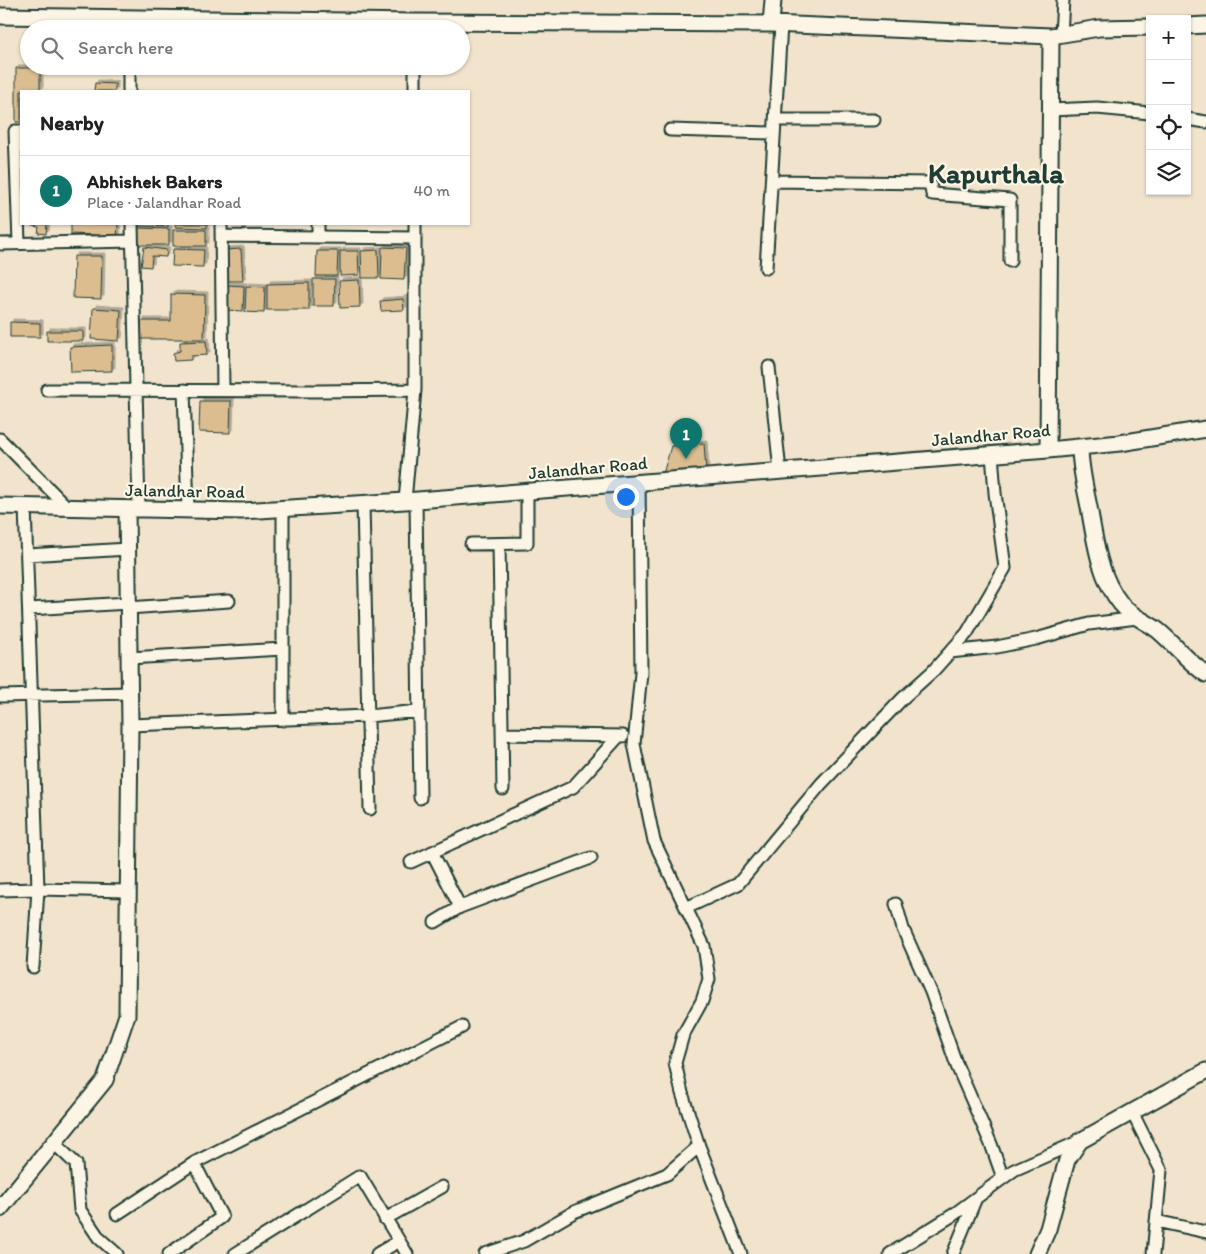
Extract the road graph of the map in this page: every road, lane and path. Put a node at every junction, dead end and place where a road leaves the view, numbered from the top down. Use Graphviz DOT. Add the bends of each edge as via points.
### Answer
graph roads {
  1 [pos="773,0"];
  2 [pos="1063,0"];
  3 [pos="0,16"];
  4 [pos="74,20"];
  5 [pos="776,24"];
  6 [pos="470,25"];
  7 [pos="1206,25"];
  8 [pos="1191,26"];
  9 [pos="1146,27"];
  10 [pos="1056,35"];
  11 [pos="129,75"];
  12 [pos="415,75"];
  13 [pos="129,90"];
  14 [pos="415,90"];
  15 [pos="1050,110"];
  16 [pos="1146,113"];
  17 [pos="775,120"];
  18 [pos="874,120"];
  19 [pos="1191,120"];
  20 [pos="1206,122"];
  21 [pos="670,130"];
  22 [pos="20,131"];
  23 [pos="774,134"];
  24 [pos="772,181"];
  25 [pos="132,225"];
  26 [pos="221,225"];
  27 [pos="318,225"];
  28 [pos="415,225"];
  29 [pos="221,236"];
  30 [pos="318,237"];
  31 [pos="415,238"];
  32 [pos="132,241"];
  33 [pos="19,243"];
  34 [pos="0,244"];
  35 [pos="1010,261"];
  36 [pos="766,268"];
  37 [pos="769,367"];
  38 [pos="47,390"];
  39 [pos="135,390"];
  40 [pos="184,390"];
  41 [pos="223,390"];
  42 [pos="415,390"];
  43 [pos="1206,429"];
  44 [pos="0,439"];
  45 [pos="1080,447"];
  46 [pos="1048,450"];
  47 [pos="992,454"];
  48 [pos="780,471"];
  49 [pos="639,482"];
  50 [pos="527,491"];
  51 [pos="410,501"];
  52 [pos="363,504"];
  53 [pos="0,506"];
  54 [pos="25,506"];
  55 [pos="67,507"];
  56 [pos="133,509"];
  57 [pos="283,509"];
  58 [pos="188,510"];
  59 [pos="471,544"];
  60 [pos="499,544"];
  61 [pos="128,548"];
  62 [pos="27,555"];
  63 [pos="229,601"];
  64 [pos="128,606"];
  65 [pos="29,609"];
  66 [pos="1137,618"];
  67 [pos="283,650"];
  68 [pos="950,652"];
  69 [pos="129,658"];
  70 [pos="1206,674"];
  71 [pos="130,693"];
  72 [pos="32,694"];
  73 [pos="0,696"];
  74 [pos="419,711"];
  75 [pos="368,716"];
  76 [pos="283,720"];
  77 [pos="130,725"];
  78 [pos="502,734"];
  79 [pos="619,736"];
  80 [pos="635,737"];
  81 [pos="502,789"];
  82 [pos="420,798"];
  83 [pos="370,809"];
  84 [pos="432,852"];
  85 [pos="591,858"];
  86 [pos="412,862"];
  87 [pos="38,889"];
  88 [pos="0,890"];
  89 [pos="128,891"];
  90 [pos="896,904"];
  91 [pos="460,907"];
  92 [pos="686,908"];
  93 [pos="435,922"];
  94 [pos="33,967"];
  95 [pos="462,1027"];
  96 [pos="1206,1071"];
  97 [pos="1132,1112"];
  98 [pos="1080,1141"];
  99 [pos="54,1143"];
  100 [pos="699,1146"];
  101 [pos="194,1163"];
  102 [pos="1003,1178"];
  103 [pos="442,1187"];
  104 [pos="976,1198"];
  105 [pos="0,1209"];
  106 [pos="117,1214"];
  107 [pos="385,1219"];
  108 [pos="1156,1221"];
  109 [pos="1206,1232"];
  110 [pos="399,1241"];
  111 [pos="117,1254"];
  112 [pos="169,1254"];
  113 [pos="235,1254"];
  114 [pos="378,1254"];
  115 [pos="406,1254"];
  116 [pos="485,1254"];
  117 [pos="741,1254"];
  118 [pos="890,1254"];
  119 [pos="953,1254"];
  120 [pos="1037,1254"];
  121 [pos="1153,1254"];
  1 -- 5 [label="street"];
  2 -- 10 [label="street"];
  3 -- 4 [label="street"];
  5 -- 6 [label="street"];
  5 -- 10 [label="street"];
  5 -- 17 [label="street"];
  7 -- 8 [label="street"];
  9 -- 10 [label="street" via="1099,28"];
  10 -- 15 [label="street"];
  11 -- 13 [label="street"];
  12 -- 14 [label="street"];
  15 -- 16 [label="street" via="1097,108"];
  15 -- 46 [label="street"];
  17 -- 18 [label="street"];
  17 -- 23 [label="street"];
  19 -- 20 [label="street"];
  21 -- 23 [label="street"];
  22 -- 33 [label="street" via="15,131"];
  23 -- 24 [label="street"];
  24 -- 35 [label="street" via="930,183 932,194 1010,200"];
  24 -- 36 [label="street"];
  25 -- 32 [label="street"];
  26 -- 29 [label="street"];
  27 -- 30 [label="street"];
  28 -- 31 [label="street"];
  29 -- 30 [label="street"];
  29 -- 41 [label="street"];
  30 -- 31 [label="street"];
  31 -- 42 [label="street"];
  32 -- 33 [label="street"];
  32 -- 39 [label="street"];
  33 -- 34 [label="street"];
  37 -- 48 [label="street"];
  38 -- 39 [label="street"];
  39 -- 40 [label="street"];
  39 -- 56 [label="street"];
  40 -- 41 [label="street"];
  40 -- 58 [label="street"];
  41 -- 42 [label="street"];
  42 -- 51 [label="street"];
  43 -- 45 [label="street, Jalandhar Road"];
  44 -- 55 [label="street"];
  45 -- 46 [label="street, Jalandhar Road"];
  45 -- 66 [label="street" via="1080,462 1102,566 1110,588"];
  46 -- 47 [label="street, Jalandhar Road"];
  47 -- 48 [label="street, Jalandhar Road"];
  47 -- 68 [label="street" via="1005,568 966,633"];
  48 -- 49 [label="street, Jalandhar Road"];
  49 -- 50 [label="street, Jalandhar Road"];
  49 -- 80 [label="street" via="641,673"];
  50 -- 51 [label="street, Jalandhar Road"];
  50 -- 60 [label="street" via="527,543"];
  51 -- 52 [label="street, Jalandhar Road"];
  51 -- 74 [label="street"];
  52 -- 57 [label="street, Jalandhar Road"];
  52 -- 75 [label="street"];
  53 -- 54 [label="street, Jalandhar Road"];
  54 -- 55 [label="street, Jalandhar Road"];
  54 -- 62 [label="street"];
  55 -- 56 [label="street, Jalandhar Road"];
  56 -- 58 [label="street, Jalandhar Road"];
  56 -- 61 [label="street"];
  57 -- 58 [label="street, Jalandhar Road"];
  57 -- 67 [label="street"];
  59 -- 60 [label="street"];
  60 -- 78 [label="street"];
  61 -- 62 [label="street"];
  61 -- 64 [label="street"];
  62 -- 65 [label="street"];
  63 -- 64 [label="street"];
  64 -- 65 [label="street"];
  64 -- 69 [label="street"];
  65 -- 72 [label="street"];
  66 -- 68 [label="street" via="1089,624 1036,639"];
  66 -- 70 [label="street" via="1159,631"];
  67 -- 69 [label="street"];
  67 -- 76 [label="street"];
  68 -- 92 [label="street" via="821,784 738,884"];
  69 -- 71 [label="street"];
  71 -- 72 [label="street"];
  71 -- 77 [label="street"];
  72 -- 73 [label="street"];
  72 -- 87 [label="street"];
  74 -- 75 [label="street"];
  74 -- 82 [label="street"];
  75 -- 76 [label="street"];
  75 -- 83 [label="street"];
  76 -- 77 [label="street"];
  77 -- 89 [label="street"];
  78 -- 79 [label="street"];
  78 -- 81 [label="street"];
  79 -- 80 [label="street"];
  79 -- 84 [label="street" via="573,787"];
  80 -- 92 [label="street" via="654,840"];
  84 -- 86 [label="street"];
  84 -- 91 [label="street"];
  85 -- 91 [label="street"];
  87 -- 88 [label="street"];
  87 -- 89 [label="street"];
  87 -- 94 [label="street"];
  89 -- 99 [label="street" via="127,1015 105,1080"];
  90 -- 102 [label="street" via="956,1066 992,1144"];
  91 -- 93 [label="street"];
  92 -- 100 [label="street" via="704,946 709,979 702,1001 683,1036 675,1063"];
  95 -- 101 [label="street"];
  96 -- 97 [label="street"];
  97 -- 98 [label="street"];
  97 -- 108 [label="street" via="1161,1170"];
  98 -- 102 [label="street"];
  98 -- 120 [label="street" via="1068,1160 1048,1229"];
  99 -- 105 [label="street"];
  99 -- 111 [label="street" via="76,1164 80,1210 99,1238"];
  100 -- 116 [label="street" via="668,1174 574,1212 524,1241"];
  100 -- 117 [label="street"];
  101 -- 106 [label="street"];
  101 -- 112 [label="street" via="222,1217"];
  102 -- 104 [label="street"];
  103 -- 107 [label="street"];
  104 -- 118 [label="street"];
  104 -- 119 [label="street"];
  107 -- 110 [label="street"];
  107 -- 113 [label="street" via="360,1176"];
  108 -- 109 [label="street"];
  108 -- 121 [label="street"];
  110 -- 114 [label="street"];
  110 -- 115 [label="street"];
}
